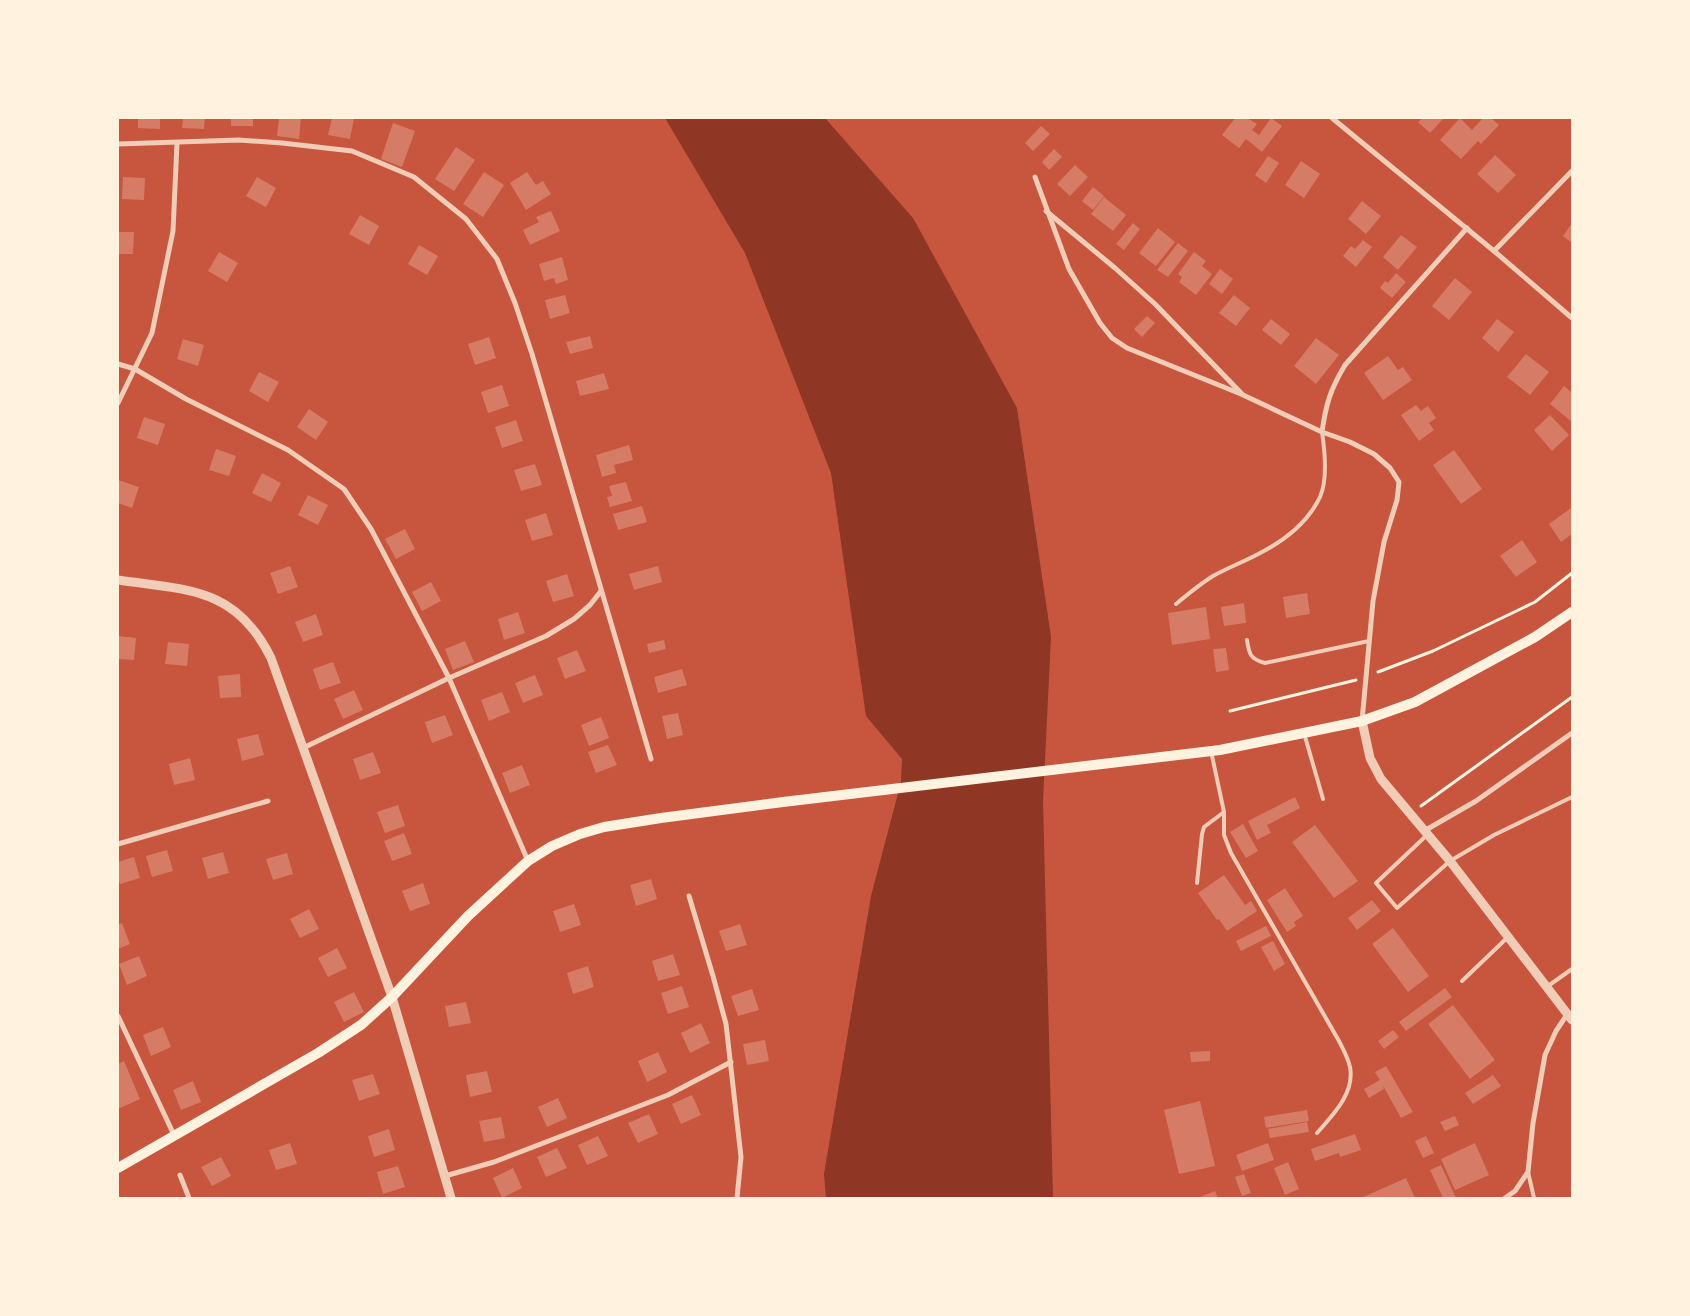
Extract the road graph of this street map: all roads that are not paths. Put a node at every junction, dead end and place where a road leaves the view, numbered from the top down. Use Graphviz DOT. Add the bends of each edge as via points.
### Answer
graph roads {
  1 [pos="1332,118"];
  2 [pos="177,143"];
  3 [pos="118,144"];
  4 [pos="1572,171"];
  5 [pos="1035,177"];
  6 [pos="1046,210"];
  7 [pos="1467,228"];
  8 [pos="1494,251"];
  9 [pos="1572,315"];
  10 [pos="118,364"];
  11 [pos="135,369"];
  12 [pos="1243,395"];
  13 [pos="118,403"];
  14 [pos="1322,432"];
  15 [pos="118,580"];
  16 [pos="601,591"];
  17 [pos="1176,604"];
  18 [pos="1572,612"];
  19 [pos="1247,640"];
  20 [pos="1369,640"];
  21 [pos="449,678"];
  22 [pos="1362,721"];
  23 [pos="1304,733"];
  24 [pos="1572,734"];
  25 [pos="302,748"];
  26 [pos="1211,751"];
  27 [pos="651,759"];
  28 [pos="1572,797"];
  29 [pos="1323,799"];
  30 [pos="268,801"];
  31 [pos="1224,812"];
  32 [pos="1426,833"];
  33 [pos="118,844"];
  34 [pos="528,861"];
  35 [pos="1450,861"];
  36 [pos="1197,882"];
  37 [pos="689,896"];
  38 [pos="1508,937"];
  39 [pos="1572,968"];
  40 [pos="1462,981"];
  41 [pos="1547,987"];
  42 [pos="392,997"];
  43 [pos="118,1016"];
  44 [pos="1570,1017"];
  45 [pos="731,1062"];
  46 [pos="1317,1133"];
  47 [pos="174,1135"];
  48 [pos="118,1168"];
  49 [pos="1528,1172"];
  50 [pos="180,1175"];
  51 [pos="444,1176"];
  52 [pos="188,1198"];
  53 [pos="451,1198"];
  54 [pos="737,1198"];
  55 [pos="1506,1198"];
  56 [pos="1534,1198"];
  1 -- 7 [label="street"];
  2 -- 3 [label="street"];
  2 -- 11 [label="street" via="173,231 152,333"];
  2 -- 16 [label="street" via="239,140 352,152 414,178 466,219 497,259 515,302"];
  4 -- 8 [label="street"];
  5 -- 6 [label="street"];
  6 -- 12 [label="street" via="1155,304"];
  6 -- 12 [label="street" via="1069,269 1112,338 1127,348"];
  7 -- 8 [label="street"];
  7 -- 14 [label="street" via="1345,365 1332,387"];
  8 -- 9 [label="street"];
  10 -- 11 [label="street"];
  11 -- 13 [label="street"];
  11 -- 21 [label="street" via="186,399 288,450 344,489 370,529"];
  12 -- 14 [label="street"];
  14 -- 17 [label="lane" via="1324,479 1320,497 1302,523 1284,539 1213,576"];
  14 -- 20 [label="street" via="1374,454 1400,482 1382,550"];
  15 -- 25 [label="street" via="197,591 232,609 249,623 271,658"];
  16 -- 21 [label="street" via="574,619 546,636"];
  16 -- 27 [label="street"];
  18 -- 22 [label="main road" via="1535,637 1415,702"];
  19 -- 20 [label="lane" via="1254,660 1265,663"];
  20 -- 22 [label="street"];
  21 -- 25 [label="street"];
  21 -- 34 [label="street"];
  22 -- 23 [label="main road"];
  22 -- 32 [label="street" via="1370,758 1382,779"];
  23 -- 26 [label="main road"];
  23 -- 29 [label="lane"];
  24 -- 32 [label="street"];
  25 -- 42 [label="street"];
  26 -- 31 [label="lane"];
  26 -- 34 [label="main road" via="783,802 604,827 559,843"];
  28 -- 35 [label="lane" via="1494,835"];
  30 -- 33 [label="street"];
  31 -- 36 [label="lane" via="1204,827"];
  31 -- 46 [label="lane" via="1224,835 1231,853 1339,1041 1350,1067 1349,1087 1337,1110"];
  32 -- 35 [label="street"];
  32 -- 35 [label="lane" via="1376,883 1397,908"];
  34 -- 42 [label="main road" via="468,916"];
  35 -- 38 [label="street"];
  37 -- 45 [label="street" via="714,976"];
  38 -- 40 [label="lane"];
  38 -- 41 [label="street"];
  39 -- 41 [label="lane"];
  41 -- 44 [label="street"];
  42 -- 47 [label="main road" via="361,1024 318,1053"];
  42 -- 51 [label="street"];
  43 -- 47 [label="street"];
  44 -- 49 [label="street" via="1556,1031 1545,1055"];
  45 -- 51 [label="street" via="668,1095 494,1162"];
  45 -- 54 [label="street" via="741,1157"];
  47 -- 48 [label="main road"];
  49 -- 55 [label="street"];
  49 -- 56 [label="lane"];
  50 -- 52 [label="street"];
  51 -- 53 [label="street"];
}
